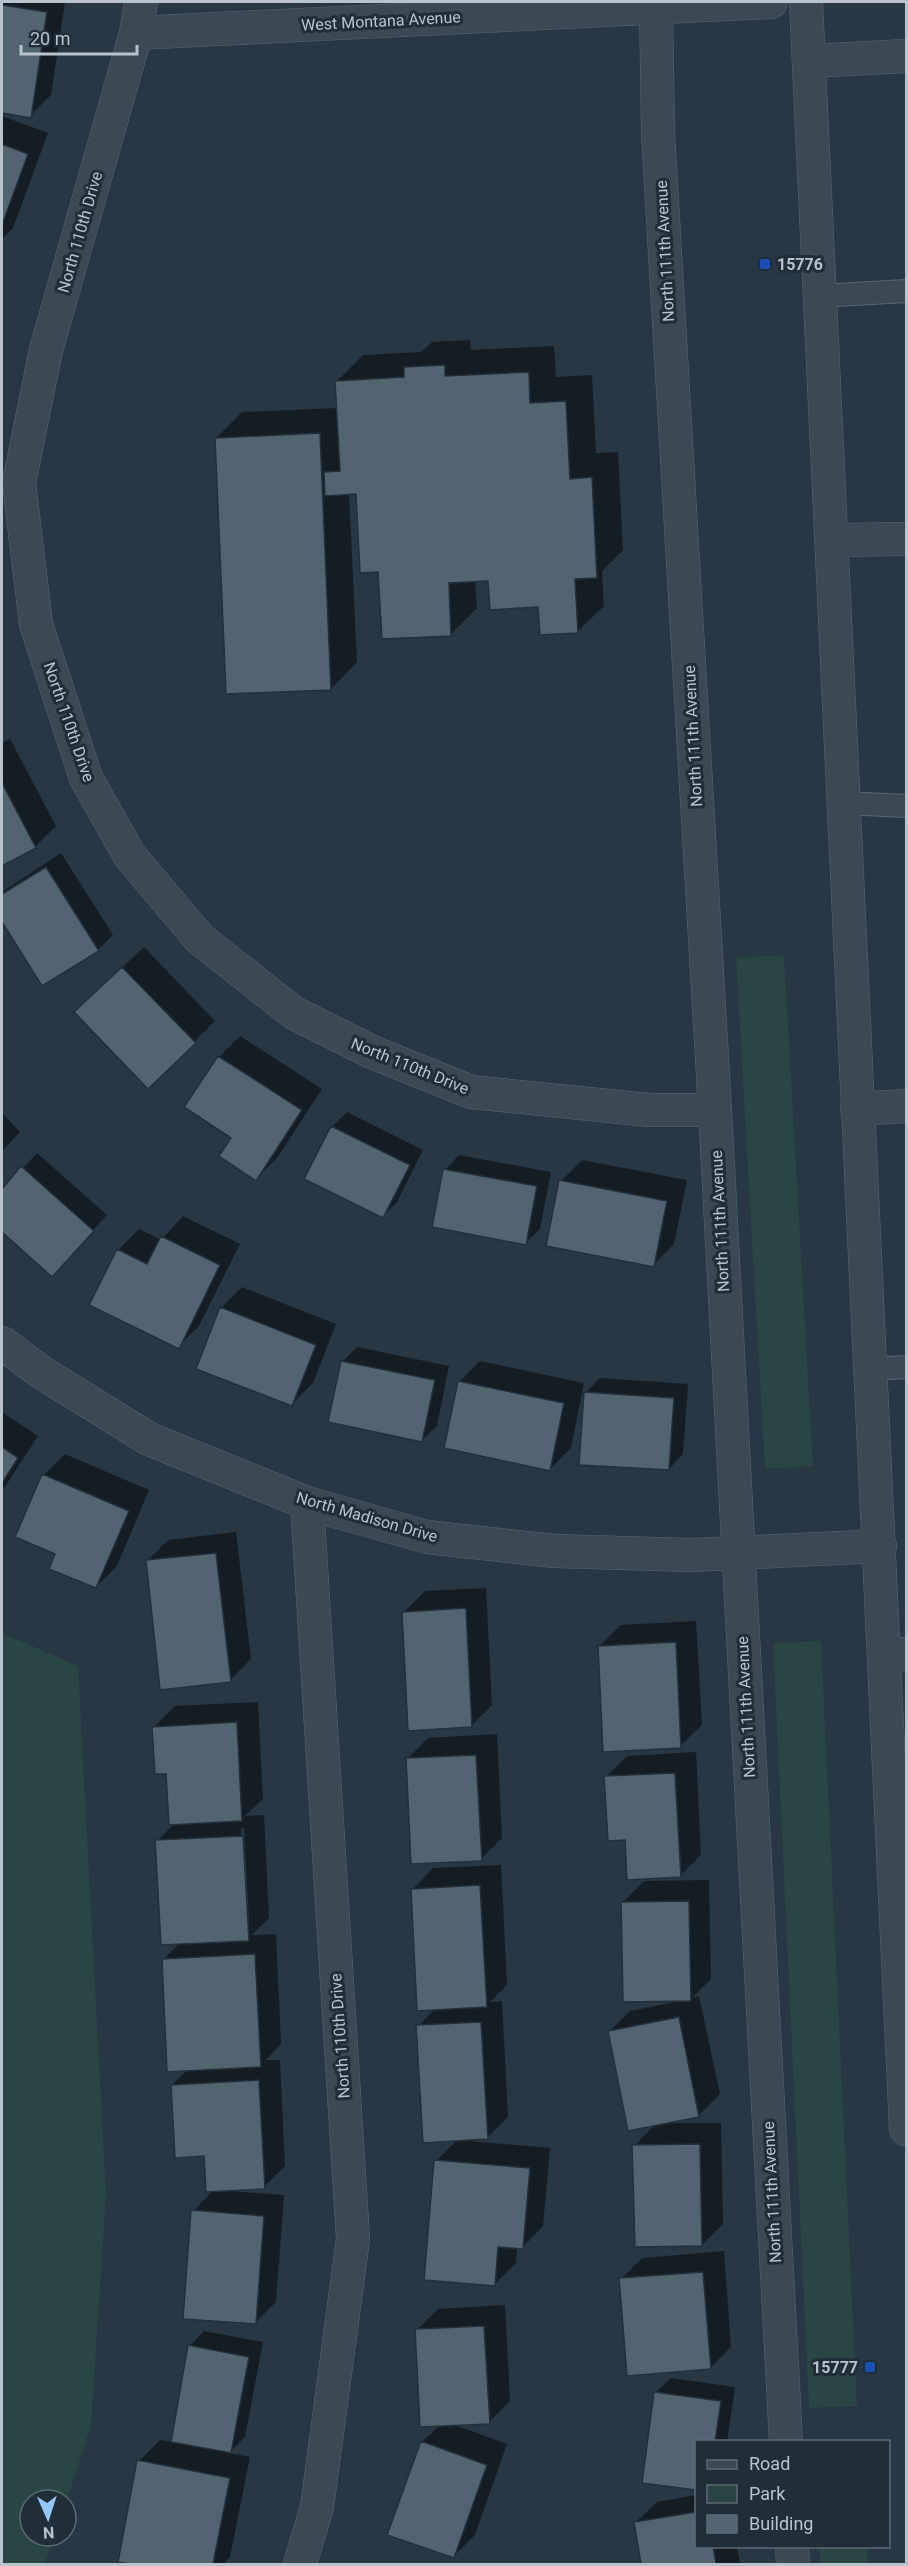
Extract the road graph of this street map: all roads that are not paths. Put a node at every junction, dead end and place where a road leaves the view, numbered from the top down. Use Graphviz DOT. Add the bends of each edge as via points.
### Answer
graph roads {
  1 [pos="141,2"];
  2 [pos="771,2"];
  3 [pos="806,2"];
  4 [pos="656,4"];
  5 [pos="136,33"];
  6 [pos="906,56"];
  7 [pos="809,61"];
  8 [pos="906,291"];
  9 [pos="820,296"];
  10 [pos="906,539"];
  11 [pos="833,540"];
  12 [pos="844,803"];
  13 [pos="906,806"];
  14 [pos="906,1106"];
  15 [pos="857,1109"];
  16 [pos="715,1110"];
  17 [pos="2,1343"];
  18 [pos="906,1367"];
  19 [pos="871,1369"];
  20 [pos="307,1503"];
  21 [pos="880,1546"];
  22 [pos="737,1553"];
  23 [pos="895,1655"];
  24 [pos="902,1925"];
  25 [pos="906,2129"];
  26 [pos="786,2440"];
  27 [pos="792,2548"];
  28 [pos="300,2565"];
  29 [pos="793,2565"];
  1 -- 5 [label="street, North 110th Drive"];
  2 -- 4 [label="street, West Montana Avenue"];
  3 -- 7 [label="street"];
  4 -- 5 [label="street, West Montana Avenue"];
  4 -- 16 [label="street, North 111th Avenue" via="659,156"];
  5 -- 16 [label="street, North 110th Drive" via="46,350 20,483 36,624 86,778 130,856 200,939 294,1013 372,1052 471,1092 649,1110"];
  6 -- 7 [label="street"];
  7 -- 9 [label="street"];
  8 -- 9 [label="lane"];
  9 -- 11 [label="street"];
  10 -- 11 [label="street"];
  11 -- 12 [label="street"];
  12 -- 13 [label="lane"];
  12 -- 15 [label="street"];
  14 -- 15 [label="street"];
  15 -- 19 [label="street"];
  16 -- 22 [label="street, North 111th Avenue"];
  17 -- 20 [label="street, North Madison Drive" via="149,1439"];
  18 -- 19 [label="lane"];
  19 -- 21 [label="street"];
  20 -- 22 [label="street, North Madison Drive" via="438,1538 554,1551"];
  20 -- 28 [label="street, North 110th Drive" via="353,2239 317,2507"];
  21 -- 22 [label="street, North Madison Drive"];
  21 -- 23 [label="street"];
  22 -- 26 [label="street, North 111th Avenue"];
  23 -- 24 [label="street"];
  24 -- 25 [label="street"];
  27 -- 29 [label="street"];
}
